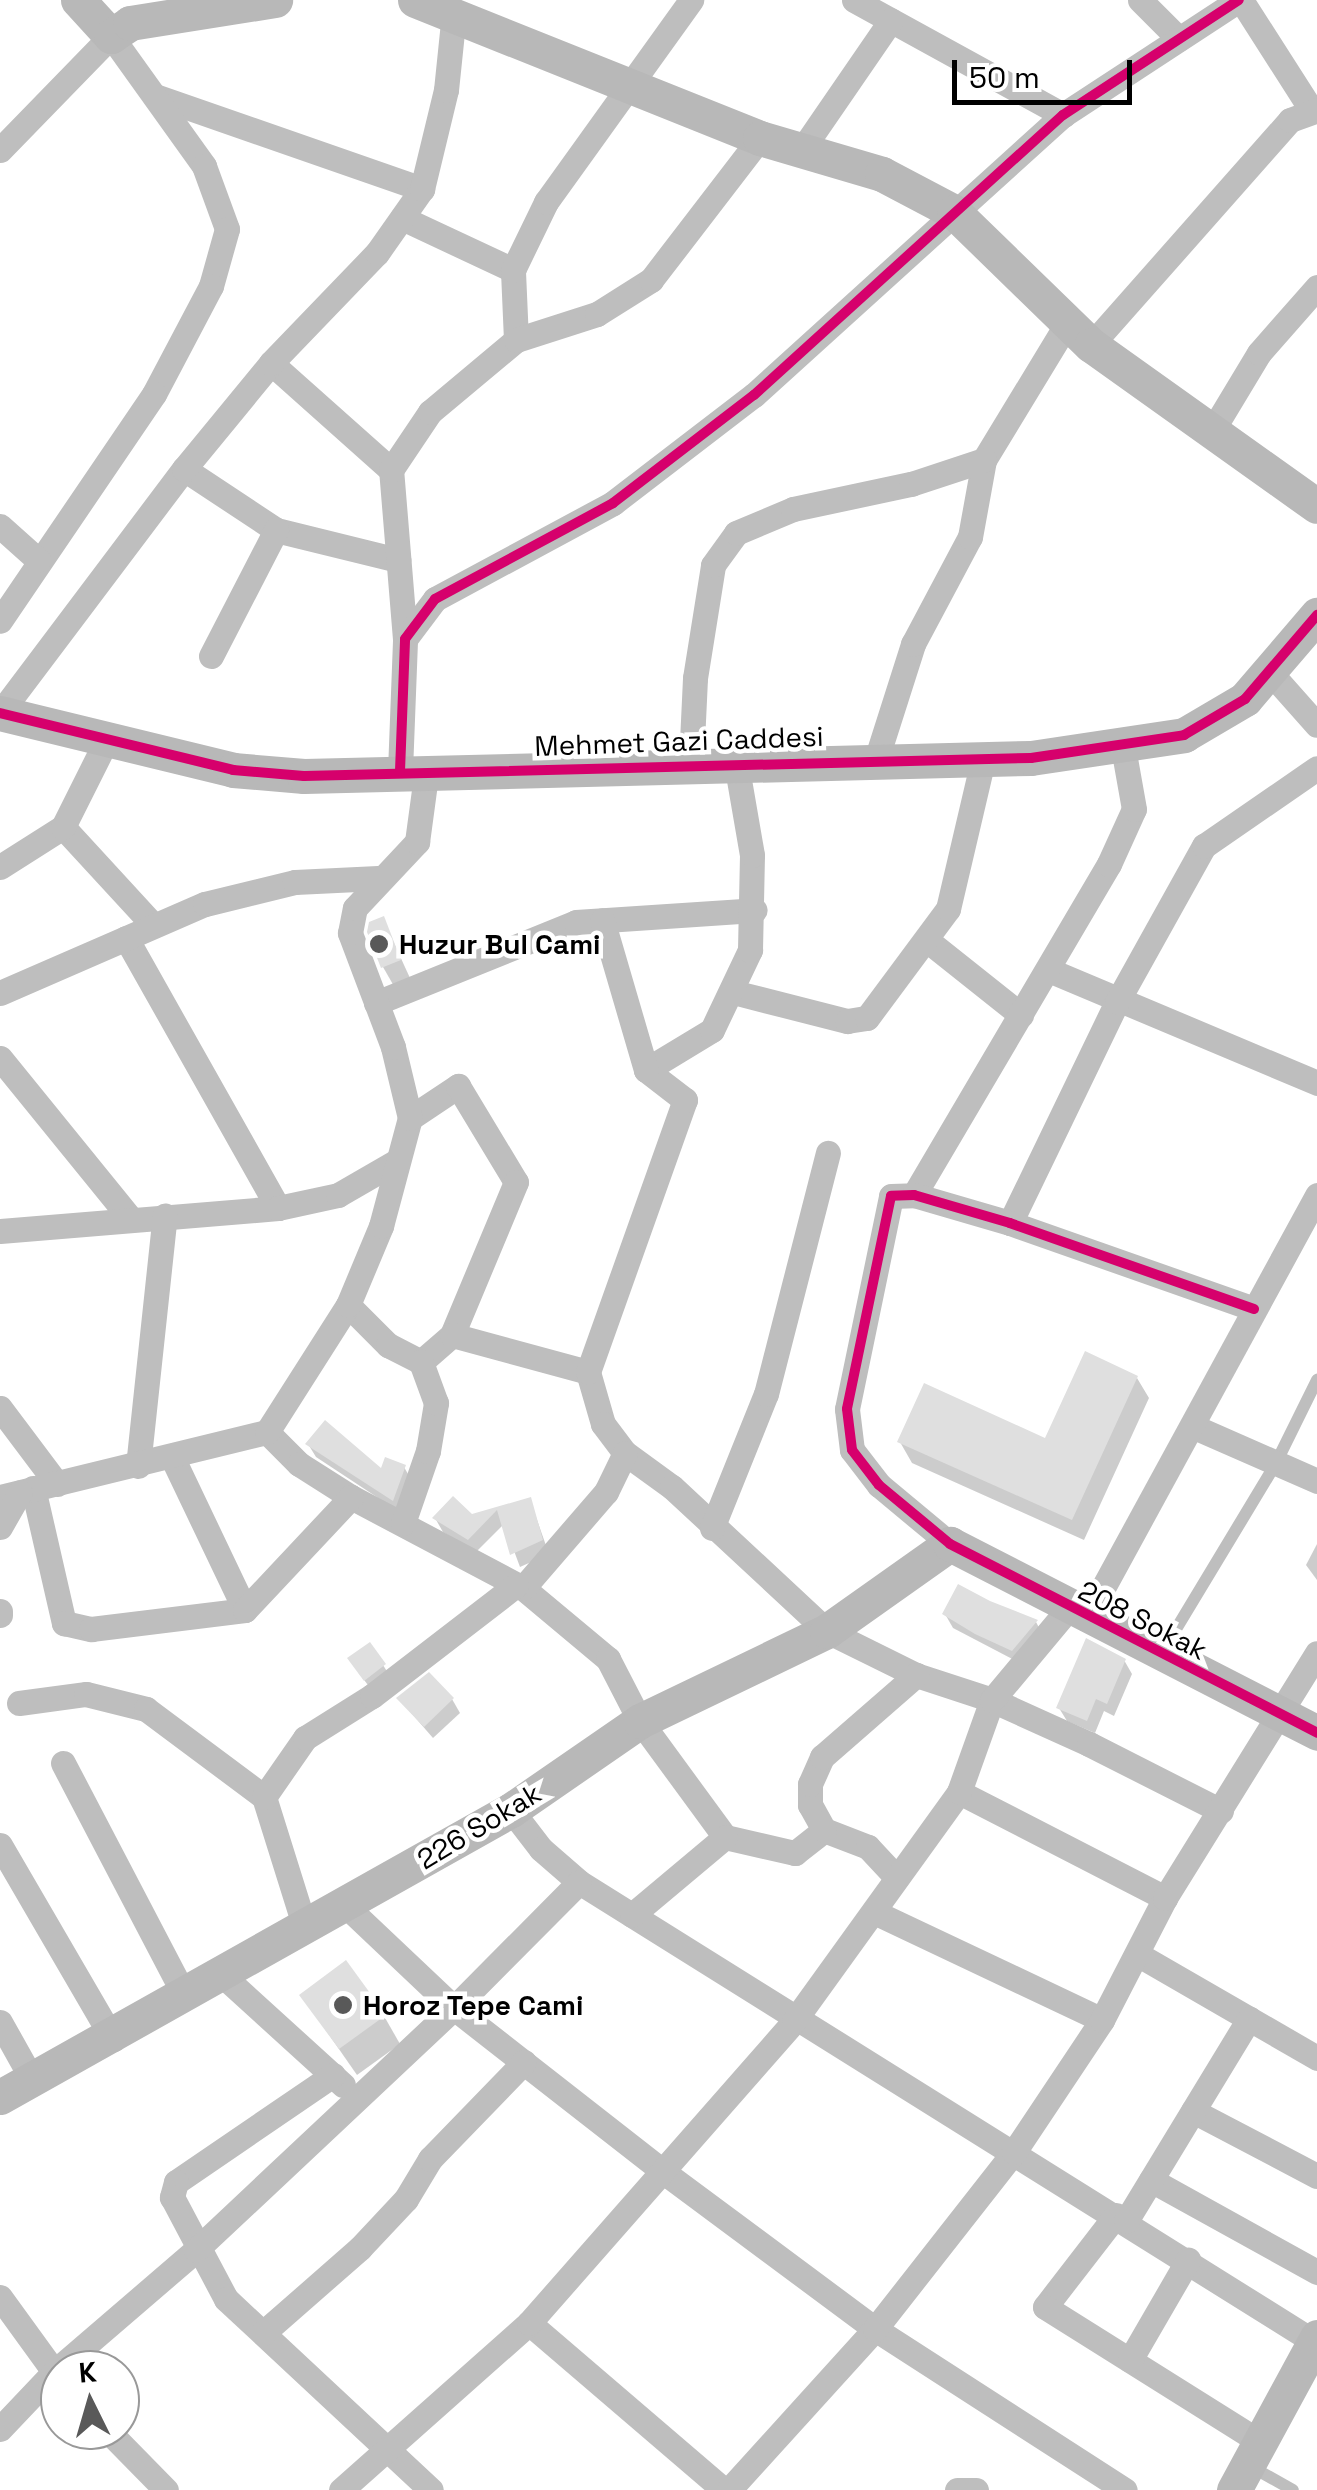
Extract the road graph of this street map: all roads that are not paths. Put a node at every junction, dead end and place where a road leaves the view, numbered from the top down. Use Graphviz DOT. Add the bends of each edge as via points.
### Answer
graph roads {
  1 [pos="78,0"];
  2 [pos="276,0"];
  3 [pos="691,0"];
  4 [pos="854,0"];
  5 [pos="1140,0"];
  6 [pos="1240,0"];
  7 [pos="433,4"];
  8 [pos="891,20"];
  9 [pos="111,36"];
  10 [pos="1179,39"];
  11 [pos="626,85"];
  12 [pos="155,96"];
  13 [pos="1315,110"];
  14 [pos="1063,116"];
  15 [pos="760,138"];
  16 [pos="803,148"];
  17 [pos="0,150"];
  18 [pos="422,189"];
  19 [pos="954,212"];
  20 [pos="402,218"];
  21 [pos="514,270"];
  22 [pos="1317,287"];
  23 [pos="1079,333"];
  24 [pos="516,340"];
  25 [pos="272,362"];
  26 [pos="1212,431"];
  27 [pos="984,460"];
  28 [pos="184,469"];
  29 [pos="391,470"];
  30 [pos="1317,506"];
  31 [pos="0,526"];
  32 [pos="276,530"];
  33 [pos="38,560"];
  34 [pos="398,560"];
  35 [pos="1317,616"];
  36 [pos="0,620"];
  37 [pos="405,639"];
  38 [pos="212,656"];
  39 [pos="1270,670"];
  40 [pos="0,713"];
  41 [pos="1317,725"];
  42 [pos="108,737"];
  43 [pos="1123,747"];
  44 [pos="984,756"];
  45 [pos="877,758"];
  46 [pos="736,762"];
  47 [pos="691,763"];
  48 [pos="1317,768"];
  49 [pos="413,773"];
  50 [pos="63,827"];
  51 [pos="0,866"];
  52 [pos="378,878"];
  53 [pos="755,910"];
  54 [pos="602,920"];
  55 [pos="154,926"];
  56 [pos="126,938"];
  57 [pos="928,941"];
  58 [pos="1052,971"];
  59 [pos="733,992"];
  60 [pos="0,993"];
  61 [pos="376,1002"];
  62 [pos="1117,1002"];
  63 [pos="1022,1016"];
  64 [pos="0,1058"];
  65 [pos="646,1070"];
  66 [pos="1317,1083"];
  67 [pos="410,1118"];
  68 [pos="828,1153"];
  69 [pos="397,1161"];
  70 [pos="914,1195"];
  71 [pos="1317,1195"];
  72 [pos="278,1208"];
  73 [pos="165,1214"];
  74 [pos="130,1217"];
  75 [pos="1010,1223"];
  76 [pos="0,1231"];
  77 [pos="1309,1235"];
  78 [pos="348,1305"];
  79 [pos="1254,1309"];
  80 [pos="452,1335"];
  81 [pos="421,1362"];
  82 [pos="588,1372"];
  83 [pos="1317,1380"];
  84 [pos="0,1408"];
  85 [pos="1192,1426"];
  86 [pos="268,1432"];
  87 [pos="625,1453"];
  88 [pos="173,1459"];
  89 [pos="1276,1463"];
  90 [pos="138,1466"];
  91 [pos="1317,1481"];
  92 [pos="27,1490"];
  93 [pos="351,1497"];
  94 [pos="404,1523"];
  95 [pos="0,1527"];
  96 [pos="712,1528"];
  97 [pos="950,1544"];
  98 [pos="519,1586"];
  99 [pos="244,1610"];
  100 [pos="1077,1613"];
  101 [pos="827,1631"];
  102 [pos="1317,1653"];
  103 [pos="1160,1655"];
  104 [pos="916,1676"];
  105 [pos="992,1700"];
  106 [pos="19,1702"];
  107 [pos="1282,1715"];
  108 [pos="640,1721"];
  109 [pos="1317,1734"];
  110 [pos="63,1763"];
  111 [pos="959,1792"];
  112 [pos="264,1797"];
  113 [pos="511,1810"];
  114 [pos="1221,1811"];
  115 [pos="824,1830"];
  116 [pos="725,1836"];
  117 [pos="0,1846"];
  118 [pos="897,1878"];
  119 [pos="579,1882"];
  120 [pos="1165,1898"];
  121 [pos="345,1905"];
  122 [pos="874,1912"];
  123 [pos="632,1915"];
  124 [pos="305,1928"];
  125 [pos="1138,1954"];
  126 [pos="221,1974"];
  127 [pos="183,1993"];
  128 [pos="454,2008"];
  129 [pos="1250,2018"];
  130 [pos="1102,2020"];
  131 [pos="794,2021"];
  132 [pos="0,2022"];
  133 [pos="113,2038"];
  134 [pos="1317,2058"];
  135 [pos="524,2062"];
  136 [pos="333,2075"];
  137 [pos="33,2080"];
  138 [pos="355,2095"];
  139 [pos="0,2097"];
  140 [pos="1193,2112"];
  141 [pos="1014,2152"];
  142 [pos="665,2172"];
  143 [pos="1317,2176"];
  144 [pos="1151,2180"];
  145 [pos="1121,2218"];
  146 [pos="196,2250"];
  147 [pos="1188,2260"];
  148 [pos="1317,2272"];
  149 [pos="0,2297"];
  150 [pos="529,2323"];
  151 [pos="875,2329"];
  152 [pos="263,2333"];
  153 [pos="1315,2339"];
  154 [pos="85,2350"];
  155 [pos="40,2353"];
  156 [pos="1130,2360"];
  157 [pos="40,2391"];
  158 [pos="0,2429"];
  159 [pos="386,2449"];
  160 [pos="127,2450"];
  161 [pos="1247,2465"];
  162 [pos="166,2490"];
  163 [pos="340,2490"];
  164 [pos="431,2490"];
  165 [pos="726,2490"];
  166 [pos="957,2490"];
  167 [pos="976,2490"];
  168 [pos="1126,2490"];
  169 [pos="1293,2490"];
  1 -- 9 [label="street"];
  2 -- 9 [label="street" via="130,23"];
  3 -- 11 [label="street"];
  4 -- 8 [label="street"];
  5 -- 10 [label="street"];
  6 -- 10 [label="street"];
  6 -- 13 [label="street"];
  7 -- 11 [label="street"];
  7 -- 18 [label="street" via="446,90"];
  8 -- 14 [label="street"];
  8 -- 16 [label="street"];
  9 -- 12 [label="street"];
  9 -- 17 [label="street"];
  10 -- 14 [label="street"];
  11 -- 15 [label="street"];
  11 -- 21 [label="street" via="546,202"];
  12 -- 18 [label="street"];
  12 -- 33 [label="street" via="204,166 226,229 211,286 154,394"];
  13 -- 23 [label="street" via="1290,120"];
  14 -- 19 [label="street"];
  15 -- 16 [label="street"];
  15 -- 24 [label="street" via="651,280 597,314"];
  16 -- 19 [label="street" via="882,174"];
  18 -- 20 [label="street"];
  19 -- 23 [label="street"];
  19 -- 37 [label="street" via="754,395 612,503 435,599"];
  20 -- 21 [label="street"];
  20 -- 25 [label="street"];
  21 -- 24 [label="street"];
  22 -- 26 [label="street" via="1259,353"];
  23 -- 26 [label="street"];
  23 -- 27 [label="street"];
  24 -- 29 [label="street" via="430,412"];
  25 -- 28 [label="street"];
  25 -- 29 [label="street"];
  26 -- 30 [label="street"];
  27 -- 45 [label="street" via="970,537 914,644"];
  27 -- 47 [label="street" via="911,484 793,509 736,533 714,565 708,592"];
  28 -- 32 [label="street"];
  28 -- 40 [label="street"];
  29 -- 34 [label="street"];
  31 -- 33 [label="street"];
  32 -- 34 [label="street"];
  32 -- 38 [label="street"];
  33 -- 36 [label="street"];
  34 -- 37 [label="street"];
  35 -- 39 [label="street, Mehmet Gazi Caddesi"];
  37 -- 49 [label="street"];
  39 -- 41 [label="street"];
  39 -- 43 [label="street, Mehmet Gazi Caddesi" via="1246,699 1184,734"];
  40 -- 42 [label="street, Mehmet Gazi Caddesi"];
  42 -- 49 [label="street, Mehmet Gazi Caddesi" via="233,770"];
  42 -- 50 [label="street"];
  43 -- 44 [label="street, Mehmet Gazi Caddesi"];
  43 -- 58 [label="street" via="1134,809"];
  44 -- 45 [label="street, Mehmet Gazi Caddesi"];
  44 -- 57 [label="street" via="948,909"];
  45 -- 46 [label="street, Mehmet Gazi Caddesi"];
  46 -- 47 [label="street, Mehmet Gazi Caddesi"];
  46 -- 53 [label="street"];
  47 -- 49 [label="street, Mehmet Gazi Caddesi"];
  48 -- 62 [label="street" via="1204,846"];
  49 -- 52 [label="street" via="418,842"];
  50 -- 51 [label="street"];
  50 -- 55 [label="street"];
  52 -- 55 [label="street" via="296,882 205,904"];
  52 -- 61 [label="street" via="355,908 350,932"];
  53 -- 54 [label="street"];
  53 -- 59 [label="street" via="750,950"];
  54 -- 61 [label="street" via="576,922"];
  54 -- 65 [label="street"];
  55 -- 56 [label="street"];
  56 -- 60 [label="street"];
  56 -- 72 [label="street"];
  57 -- 59 [label="street" via="867,1018 847,1021"];
  57 -- 63 [label="street"];
  58 -- 62 [label="street"];
  58 -- 63 [label="street"];
  59 -- 65 [label="street" via="712,1030"];
  61 -- 67 [label="street"];
  62 -- 66 [label="street" via="1218,1036"];
  62 -- 75 [label="street"];
  63 -- 70 [label="street"];
  64 -- 74 [label="street"];
  65 -- 82 [label="street" via="685,1100"];
  67 -- 69 [label="street"];
  67 -- 80 [label="street" via="458,1086 516,1182"];
  68 -- 96 [label="street" via="766,1394"];
  69 -- 72 [label="street" via="338,1195"];
  69 -- 78 [label="street" via="381,1226"];
  70 -- 75 [label="street"];
  70 -- 97 [label="street" via="891,1196 847,1409 852,1450 879,1486"];
  71 -- 77 [label="street"];
  72 -- 73 [label="street"];
  73 -- 74 [label="street"];
  73 -- 90 [label="street"];
  74 -- 76 [label="street"];
  75 -- 79 [label="street"];
  77 -- 79 [label="street"];
  78 -- 81 [label="street" via="388,1345"];
  78 -- 86 [label="street"];
  79 -- 85 [label="street"];
  80 -- 81 [label="street"];
  80 -- 82 [label="street"];
  81 -- 94 [label="street" via="436,1403"];
  82 -- 87 [label="street" via="604,1424"];
  83 -- 89 [label="lane"];
  84 -- 92 [label="street"];
  85 -- 89 [label="street"];
  85 -- 100 [label="street"];
  86 -- 88 [label="street"];
  86 -- 93 [label="street" via="299,1464"];
  87 -- 96 [label="street" via="672,1486"];
  87 -- 98 [label="street" via="606,1492"];
  88 -- 90 [label="street"];
  88 -- 99 [label="street"];
  89 -- 91 [label="street"];
  89 -- 103 [label="lane"];
  90 -- 92 [label="street"];
  92 -- 95 [label="street"];
  92 -- 99 [label="street" via="64,1623 120,1629"];
  93 -- 94 [label="street"];
  93 -- 99 [label="street"];
  94 -- 98 [label="street"];
  96 -- 101 [label="street"];
  97 -- 100 [label="street, 208 Sokak"];
  97 -- 101 [label="street, 226 Sokak"];
  98 -- 108 [label="street" via="608,1659"];
  98 -- 112 [label="street" via="305,1738"];
  100 -- 103 [label="street, 208 Sokak"];
  100 -- 105 [label="street"];
  101 -- 104 [label="street"];
  101 -- 108 [label="street, 226 Sokak"];
  102 -- 107 [label="street"];
  103 -- 107 [label="street, 208 Sokak"];
  104 -- 105 [label="street"];
  104 -- 115 [label="street" via="822,1757 810,1784 810,1805"];
  105 -- 111 [label="street"];
  105 -- 114 [label="street"];
  106 -- 112 [label="street" via="86,1694 146,1709"];
  107 -- 109 [label="street, 208 Sokak"];
  107 -- 114 [label="street"];
  108 -- 113 [label="street, 226 Sokak"];
  108 -- 116 [label="street"];
  110 -- 127 [label="street"];
  111 -- 118 [label="street"];
  111 -- 120 [label="street"];
  112 -- 124 [label="street"];
  113 -- 119 [label="street" via="540,1850"];
  113 -- 121 [label="street, 226 Sokak"];
  114 -- 120 [label="street"];
  115 -- 116 [label="street" via="795,1852"];
  115 -- 118 [label="street" via="868,1847"];
  116 -- 123 [label="street"];
  117 -- 133 [label="street"];
  118 -- 122 [label="street"];
  119 -- 123 [label="street"];
  119 -- 128 [label="street"];
  120 -- 125 [label="street"];
  121 -- 124 [label="street, 226 Sokak"];
  121 -- 128 [label="street"];
  122 -- 130 [label="street"];
  122 -- 131 [label="street"];
  123 -- 131 [label="street"];
  124 -- 126 [label="street, 226 Sokak"];
  125 -- 129 [label="street"];
  125 -- 130 [label="street"];
  126 -- 127 [label="street, 226 Sokak"];
  126 -- 136 [label="street"];
  127 -- 133 [label="street, 226 Sokak"];
  128 -- 135 [label="street"];
  128 -- 138 [label="street"];
  129 -- 134 [label="street"];
  129 -- 140 [label="street"];
  130 -- 141 [label="street"];
  131 -- 141 [label="street"];
  131 -- 142 [label="street"];
  132 -- 137 [label="street"];
  133 -- 137 [label="street, 226 Sokak"];
  135 -- 142 [label="street"];
  135 -- 152 [label="street" via="430,2159 406,2199 360,2248"];
  136 -- 138 [label="street"];
  136 -- 146 [label="street" via="176,2182 172,2197"];
  137 -- 139 [label="street, 226 Sokak"];
  138 -- 146 [label="street"];
  140 -- 143 [label="street"];
  140 -- 144 [label="street"];
  141 -- 145 [label="street"];
  141 -- 151 [label="street"];
  142 -- 150 [label="street"];
  142 -- 151 [label="street"];
  144 -- 145 [label="street"];
  144 -- 148 [label="street"];
  145 -- 147 [label="street"];
  145 -- 156 [label="street" via="1046,2307"];
  146 -- 152 [label="street" via="226,2298"];
  146 -- 154 [label="street"];
  147 -- 153 [label="street"];
  147 -- 156 [label="street"];
  149 -- 155 [label="street"];
  150 -- 159 [label="street"];
  150 -- 165 [label="street"];
  151 -- 165 [label="street"];
  151 -- 168 [label="street"];
  152 -- 159 [label="street"];
  153 -- 161 [label="street"];
  156 -- 161 [label="street"];
  157 -- 158 [label="street"];
  159 -- 163 [label="street"];
  159 -- 164 [label="street"];
  160 -- 162 [label="street"];
  161 -- 169 [label="lane"];
  166 -- 167 [label="street"];
}
